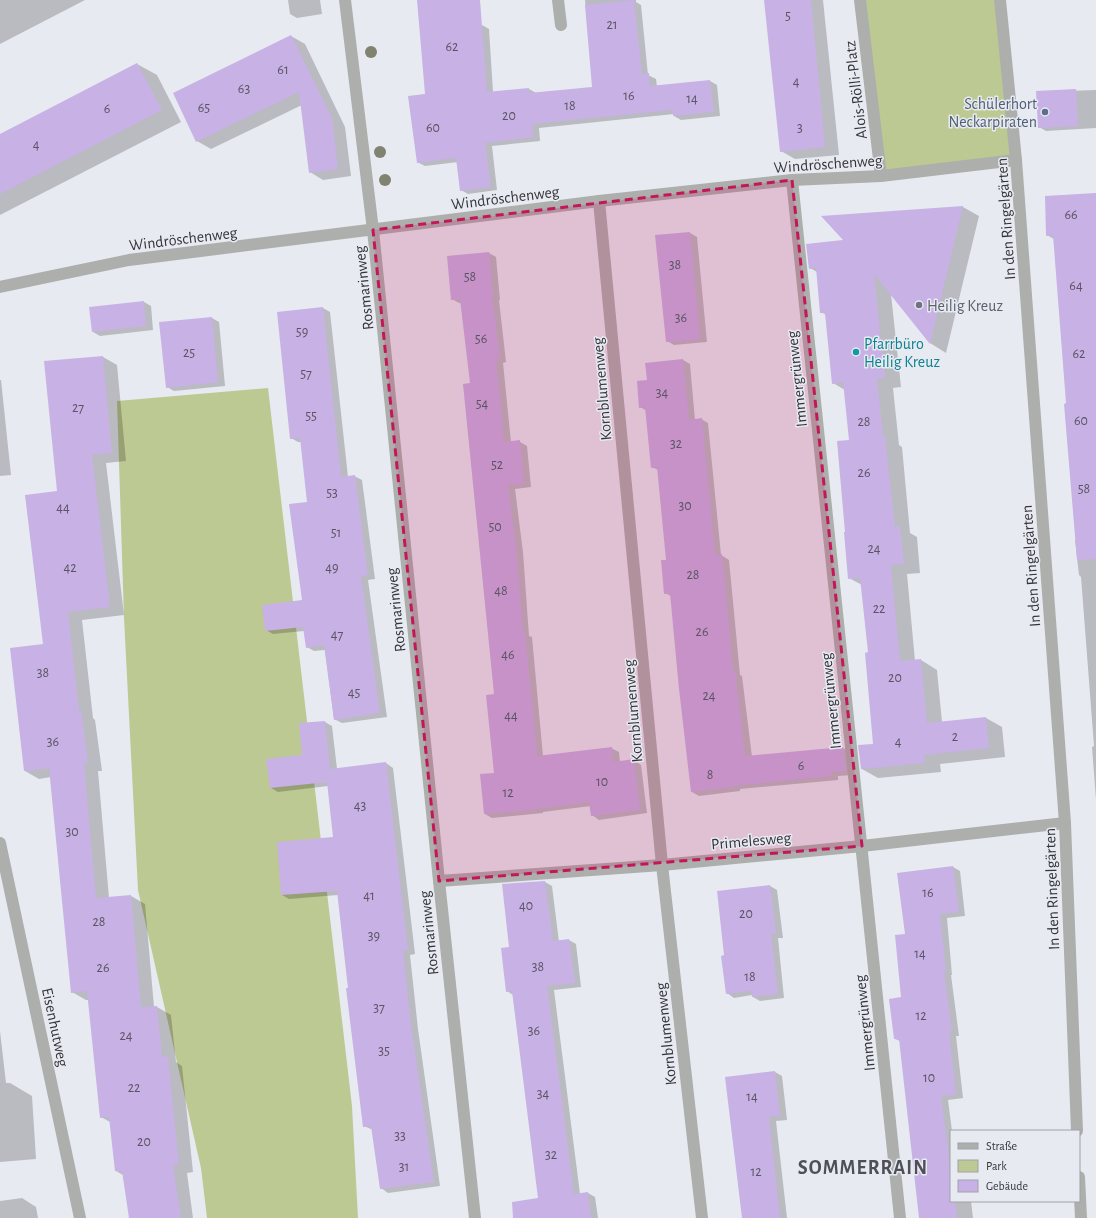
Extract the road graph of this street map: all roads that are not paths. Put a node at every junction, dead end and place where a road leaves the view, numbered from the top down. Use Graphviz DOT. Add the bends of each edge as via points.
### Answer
graph roads {
  1 [pos="345,0"];
  2 [pos="558,0"];
  3 [pos="860,0"];
  4 [pos="1000,0"];
  5 [pos="561,25"];
  6 [pos="1016,160"];
  7 [pos="881,176"];
  8 [pos="792,180"];
  9 [pos="600,201"];
  10 [pos="373,230"];
  11 [pos="0,287"];
  12 [pos="1065,823"];
  13 [pos="0,843"];
  14 [pos="862,846"];
  15 [pos="662,865"];
  16 [pos="439,881"];
  17 [pos="1077,1130"];
  18 [pos="1080,1198"];
  19 [pos="80,1218"];
  20 [pos="475,1218"];
  21 [pos="702,1218"];
  22 [pos="900,1218"];
  23 [pos="1081,1218"];
  1 -- 10 [label="street, Rosmarinweg"];
  2 -- 5 [label="street"];
  3 -- 7 [label="street, Alois-Rölli-Platz"];
  4 -- 6 [label="street, In den Ringelgärten"];
  6 -- 7 [label="street, Windröschenweg"];
  6 -- 12 [label="street, In den Ringelgärten"];
  7 -- 8 [label="street, Windröschenweg"];
  8 -- 9 [label="street, Windröschenweg"];
  8 -- 14 [label="street, Immergrünweg"];
  9 -- 10 [label="street, Windröschenweg"];
  9 -- 15 [label="street, Kornblumenweg"];
  10 -- 11 [label="street, Windröschenweg" via="129,260"];
  10 -- 16 [label="street, Rosmarinweg"];
  12 -- 14 [label="street, Primelesweg"];
  12 -- 17 [label="street, In den Ringelgärten"];
  13 -- 19 [label="street, Eisenhutweg"];
  14 -- 15 [label="street, Primelesweg"];
  14 -- 22 [label="street, Immergrünweg"];
  15 -- 16 [label="street, Primelesweg"];
  15 -- 21 [label="street, Kornblumenweg"];
  16 -- 20 [label="street, Rosmarinweg"];
  18 -- 23 [label="street"];
}
